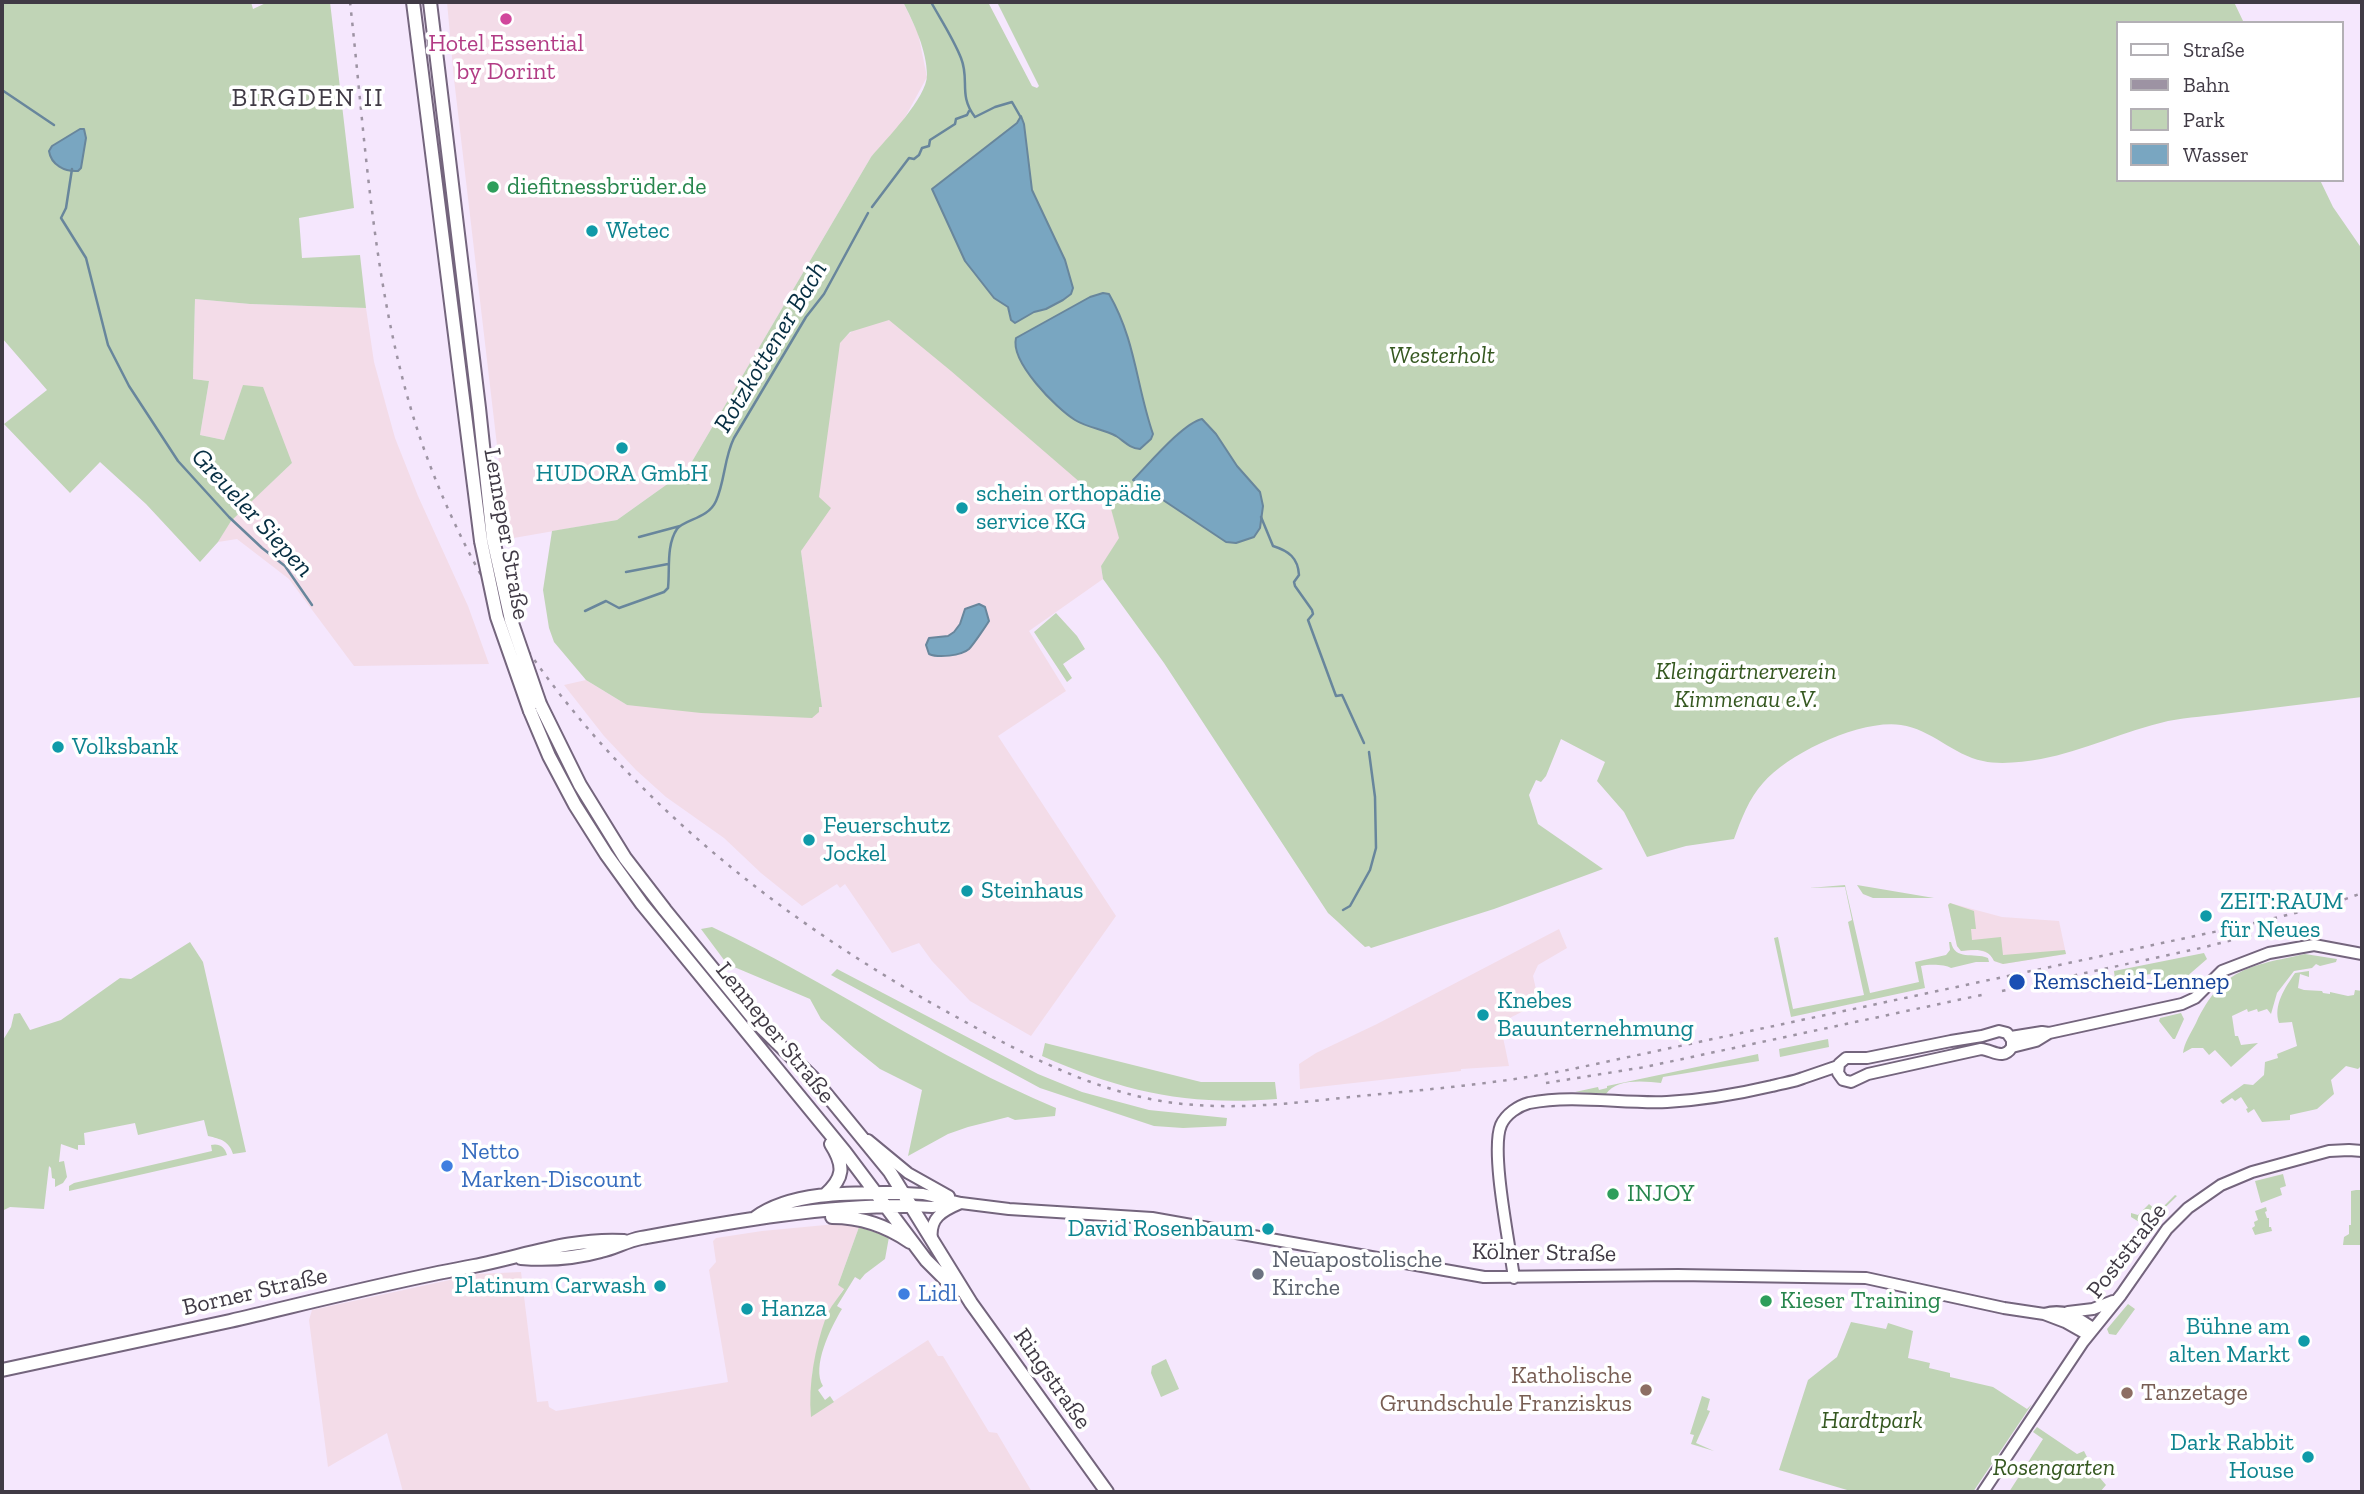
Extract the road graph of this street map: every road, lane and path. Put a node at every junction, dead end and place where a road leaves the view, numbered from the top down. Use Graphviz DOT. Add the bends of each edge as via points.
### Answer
graph roads {
  1 [pos="414,2"];
  2 [pos="430,2"];
  3 [pos="487,540"];
  4 [pos="535,708"];
  5 [pos="2362,954"];
  6 [pos="2011,1042"];
  7 [pos="1839,1071"];
  8 [pos="810,1109"];
  9 [pos="856,1130"];
  10 [pos="2362,1151"];
  11 [pos="878,1193"];
  12 [pos="904,1193"];
  13 [pos="825,1196"];
  14 [pos="961,1203"];
  15 [pos="887,1205"];
  16 [pos="912,1206"];
  17 [pos="808,1212"];
  18 [pos="754,1219"];
  19 [pos="932,1241"];
  20 [pos="917,1247"];
  21 [pos="1514,1278"];
  22 [pos="963,1291"];
  23 [pos="2122,1295"];
  24 [pos="2068,1312"];
  25 [pos="2044,1314"];
  26 [pos="2090,1331"];
  27 [pos="2,1370"];
  28 [pos="1107,1492"];
  29 [pos="1983,1492"];
  1 -- 3 [label="main road, Lenneper Straße"];
  2 -- 3 [label="main road, Lenneper Straße" via="477,386"];
  3 -- 4 [label="main road, Lenneper Straße, bridge" via="497,617 513,668"];
  4 -- 8 [label="main road, Lenneper Straße" via="553,762 575,805 629,886"];
  4 -- 9 [label="main road, Lenneper Straße" via="603,824 651,892 757,1023 813,1078"];
  5 -- 6 [label="street" via="2314,945 2269,953 2222,971 2195,998 2176,1006"];
  6 -- 7 [label="street" via="1999,1031 1871,1058 1846,1058"];
  6 -- 7 [label="street" via="2009,1052 2001,1055 1981,1049 1868,1074 1852,1082 1843,1080"];
  7 -- 21 [label="street" via="1690,1100 1529,1103 1508,1115 1499,1132 1498,1165"];
  8 -- 11 [label="main road, Lenneper Straße"];
  8 -- 13 [label="main road" via="813,1123 840,1164 838,1182"];
  9 -- 12 [label="main road, Lenneper Straße"];
  9 -- 14 [label="street" via="908,1173"];
  10 -- 23 [label="street, Poststraße" via="2309,1156 2221,1185 2167,1229"];
  11 -- 12 [label="main road, Borner Straße"];
  11 -- 13 [label="main road, Borner Straße"];
  11 -- 15 [label="main road, Lenneper Straße"];
  12 -- 14 [label="street, Kölner Straße"];
  12 -- 16 [label="main road, Ringstraße"];
  13 -- 18 [label="main road, Borner Straße" via="769,1208"];
  14 -- 16 [label="street, Kölner Straße"];
  14 -- 19 [label="street" via="936,1217"];
  14 -- 21 [label="street, Kölner Straße" via="1152,1218 1460,1273"];
  15 -- 16 [label="main road, Kölner Straße"];
  15 -- 17 [label="main road, Borner Straße"];
  15 -- 20 [label="main road, Ringstraße"];
  16 -- 19 [label="main road, Ringstraße"];
  17 -- 18 [label="main road, Borner Straße"];
  17 -- 20 [label="main road" via="819,1218 874,1224"];
  18 -- 27 [label="main road, Borner Straße" via="624,1241 599,1240 579,1248 537,1249 517,1258"];
  19 -- 22 [label="main road, Ringstraße"];
  20 -- 22 [label="main road, Ringstraße" via="948,1282"];
  21 -- 25 [label="street, Kölner Straße" via="1858,1277"];
  22 -- 28 [label="main road, Ringstraße"];
  23 -- 24 [label="street, Kölner Straße" via="2099,1308"];
  23 -- 26 [label="street, Poststraße"];
  24 -- 25 [label="street, Kölner Straße"];
  24 -- 26 [label="street"];
  25 -- 26 [label="street, Kölner Straße"];
  26 -- 29 [label="street, Poststraße"];
}
